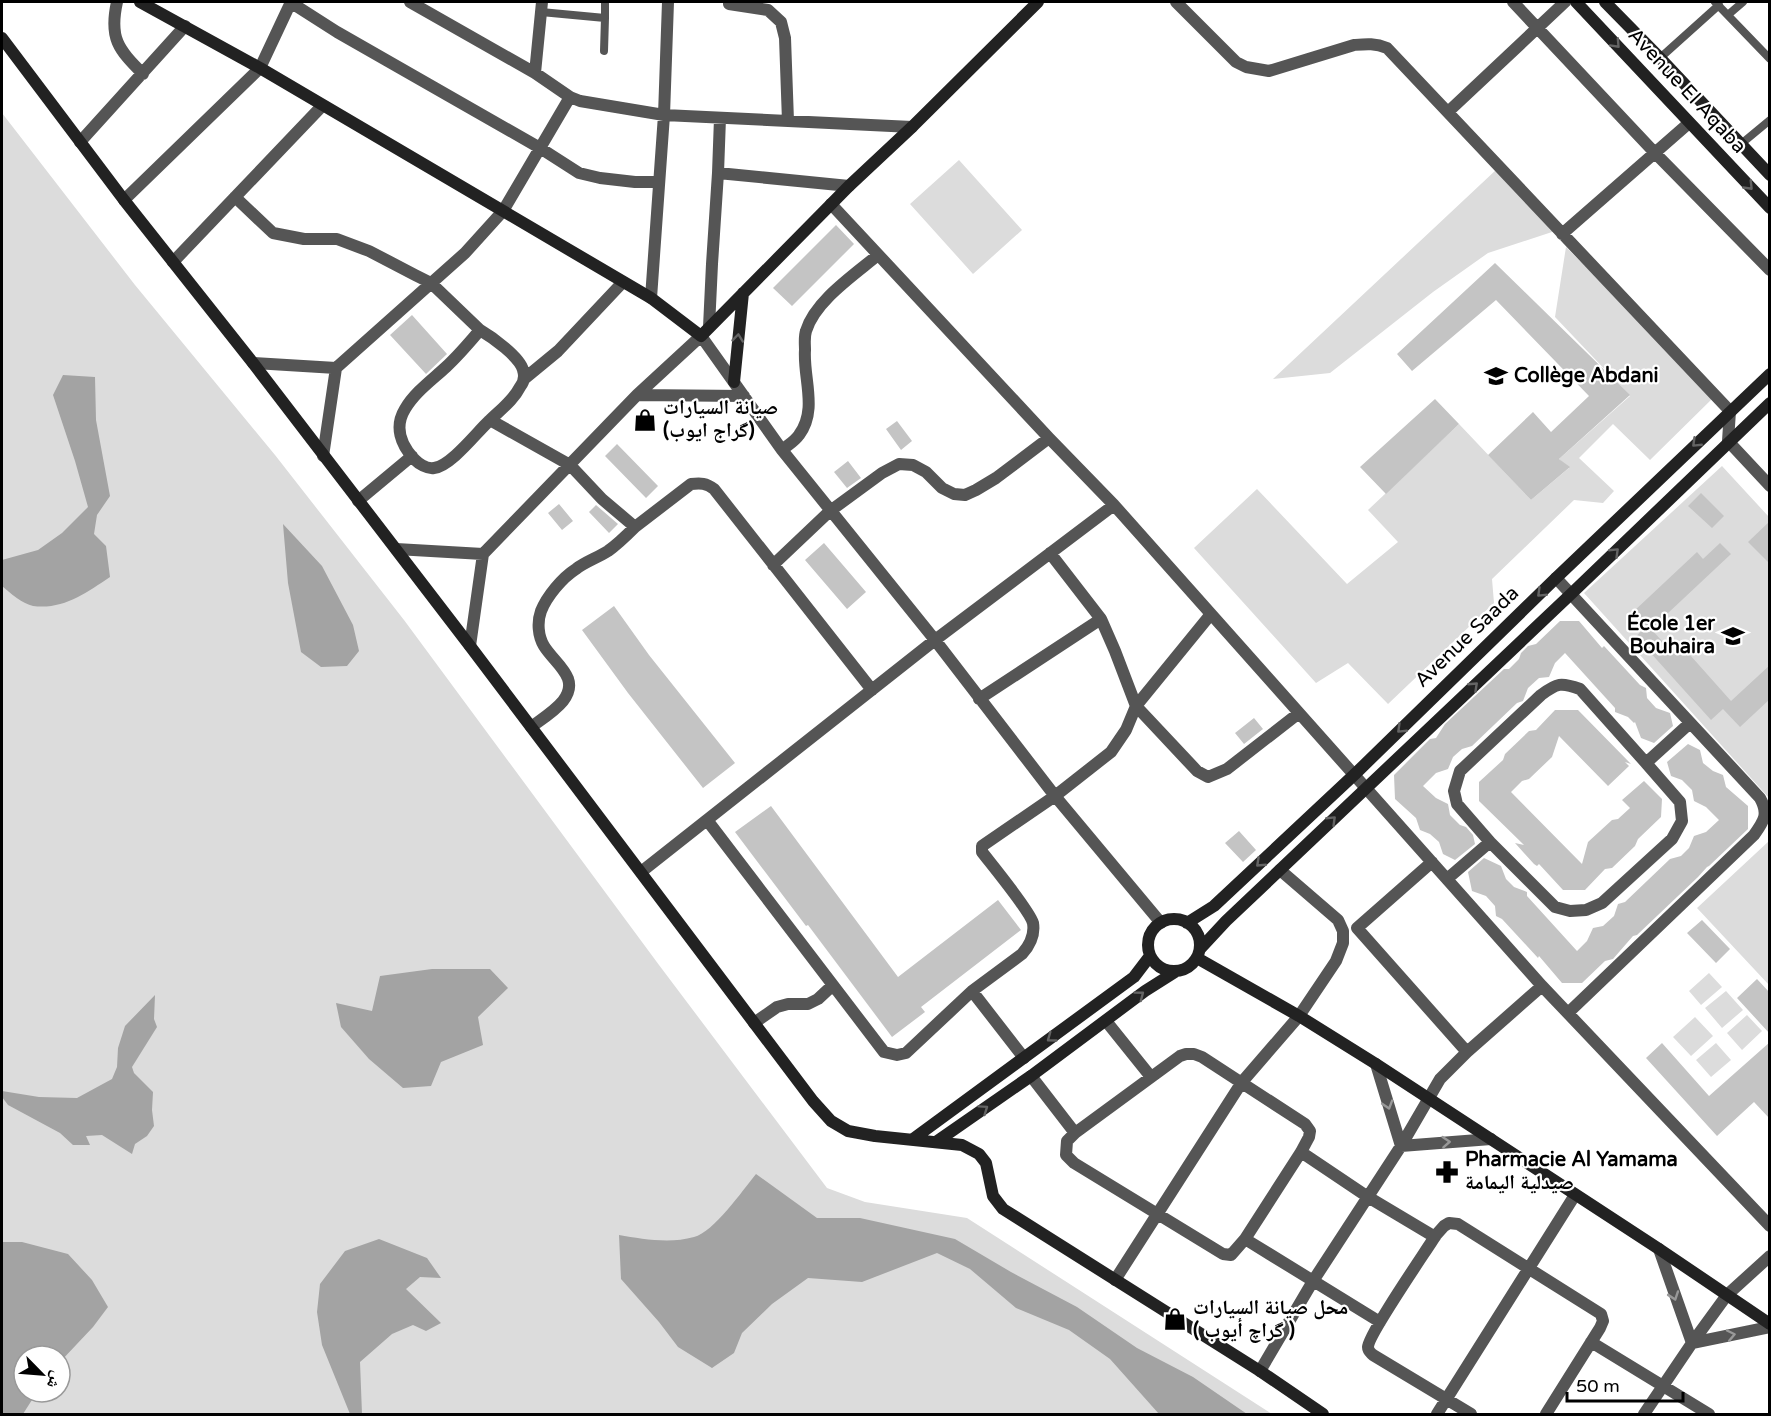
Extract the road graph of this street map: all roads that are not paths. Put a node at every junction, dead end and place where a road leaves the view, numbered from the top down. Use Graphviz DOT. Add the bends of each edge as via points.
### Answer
graph roads {
  1 [pos="117,2"];
  2 [pos="140,2"];
  3 [pos="291,2"];
  4 [pos="410,2"];
  5 [pos="606,2"];
  6 [pos="668,2"];
  7 [pos="1038,2"];
  8 [pos="1176,2"];
  9 [pos="1513,2"];
  10 [pos="1564,2"];
  11 [pos="1576,2"];
  12 [pos="1605,2"];
  13 [pos="1743,2"];
  14 [pos="1717,3"];
  15 [pos="729,4"];
  16 [pos="542,7"];
  17 [pos="1729,14"];
  18 [pos="605,18"];
  19 [pos="185,26"];
  20 [pos="1537,26"];
  21 [pos="2,38"];
  22 [pos="604,51"];
  23 [pos="1660,58"];
  24 [pos="1770,59"];
  25 [pos="260,68"];
  26 [pos="535,73"];
  27 [pos="143,74"];
  28 [pos="570,97"];
  29 [pos="322,106"];
  30 [pos="1449,111"];
  31 [pos="664,116"];
  32 [pos="720,118"];
  33 [pos="1770,120"];
  34 [pos="788,121"];
  35 [pos="1689,123"];
  36 [pos="912,127"];
  37 [pos="80,142"];
  38 [pos="1741,144"];
  39 [pos="540,147"];
  40 [pos="1655,153"];
  41 [pos="718,173"];
  42 [pos="1770,175"];
  43 [pos="659,182"];
  44 [pos="849,186"];
  45 [pos="235,197"];
  46 [pos="124,200"];
  47 [pos="831,204"];
  48 [pos="1770,208"];
  49 [pos="503,211"];
  50 [pos="1562,234"];
  51 [pos="878,255"];
  52 [pos="173,262"];
  53 [pos="1770,270"];
  54 [pos="623,282"];
  55 [pos="431,283"];
  56 [pos="743,293"];
  57 [pos="651,298"];
  58 [pos="480,330"];
  59 [pos="705,331"];
  60 [pos="253,363"];
  61 [pos="336,368"];
  62 [pos="1770,374"];
  63 [pos="524,379"];
  64 [pos="734,382"];
  65 [pos="637,395"];
  66 [pos="744,396"];
  67 [pos="1770,403"];
  68 [pos="1730,411"];
  69 [pos="489,420"];
  70 [pos="1049,438"];
  71 [pos="1728,441"];
  72 [pos="782,450"];
  73 [pos="323,456"];
  74 [pos="412,456"];
  75 [pos="570,465"];
  76 [pos="1770,486"];
  77 [pos="358,501"];
  78 [pos="1114,505"];
  79 [pos="830,511"];
  80 [pos="635,527"];
  81 [pos="396,549"];
  82 [pos="1050,553"];
  83 [pos="483,554"];
  84 [pos="773,565"];
  85 [pos="1556,578"];
  86 [pos="1571,594"];
  87 [pos="1211,615"];
  88 [pos="1101,619"];
  89 [pos="935,640"];
  90 [pos="470,646"];
  91 [pos="872,690"];
  92 [pos="979,699"];
  93 [pos="1136,706"];
  94 [pos="1299,713"];
  95 [pos="1690,723"];
  96 [pos="531,727"];
  97 [pos="1646,763"];
  98 [pos="1355,774"];
  99 [pos="1366,788"];
  100 [pos="1055,796"];
  101 [pos="707,820"];
  102 [pos="1490,842"];
  103 [pos="1432,862"];
  104 [pos="1280,870"];
  105 [pos="641,872"];
  106 [pos="1447,879"];
  107 [pos="1187,922"];
  108 [pos="1161,923"];
  109 [pos="1357,928"];
  110 [pos="1343,931"];
  111 [pos="1198,953"];
  112 [pos="1150,956"];
  113 [pos="1175,972"];
  114 [pos="833,985"];
  115 [pos="1542,986"];
  116 [pos="972,991"];
  117 [pos="1568,1013"];
  118 [pos="1299,1016"];
  119 [pos="1106,1021"];
  120 [pos="754,1023"];
  121 [pos="1467,1052"];
  122 [pos="1024,1058"];
  123 [pos="1376,1064"];
  124 [pos="1031,1076"];
  125 [pos="1151,1077"];
  126 [pos="1242,1082"];
  127 [pos="1429,1099"];
  128 [pos="1075,1133"];
  129 [pos="913,1139"];
  130 [pos="1491,1139"];
  131 [pos="936,1142"];
  132 [pos="1401,1146"];
  133 [pos="1301,1152"];
  134 [pos="1575,1195"];
  135 [pos="1368,1197"];
  136 [pos="1157,1214"];
  137 [pos="1770,1226"];
  138 [pos="1435,1237"];
  139 [pos="1245,1239"];
  140 [pos="1659,1249"];
  141 [pos="1770,1256"];
  142 [pos="1529,1268"];
  143 [pos="1115,1280"];
  144 [pos="1313,1281"];
  145 [pos="1727,1295"];
  146 [pos="1380,1322"];
  147 [pos="1770,1326"];
  148 [pos="1591,1342"];
  149 [pos="1692,1343"];
  150 [pos="1260,1371"];
  151 [pos="1663,1386"];
  152 [pos="1446,1400"];
  153 [pos="1323,1414"];
  154 [pos="1437,1414"];
  155 [pos="1471,1414"];
  156 [pos="1546,1414"];
  157 [pos="1644,1414"];
  158 [pos="1709,1414"];
  1 -- 27 [label="street" via="116,39"];
  2 -- 19 [label="street"];
  3 -- 25 [label="street"];
  3 -- 39 [label="street" via="357,44"];
  4 -- 26 [label="street"];
  5 -- 18 [label="lane"];
  6 -- 31 [label="street"];
  7 -- 36 [label="street"];
  8 -- 30 [label="street" via="1236,62 1258,70 1269,71 1354,45 1367,43 1387,48"];
  9 -- 20 [label="street"];
  10 -- 20 [label="street"];
  11 -- 35 [label="street, Avenue El Aqaba, one-way"];
  12 -- 23 [label="street, Avenue El Aqaba"];
  13 -- 17 [label="lane"];
  14 -- 17 [label="lane"];
  14 -- 23 [label="lane"];
  15 -- 34 [label="street" via="768,10 781,22"];
  16 -- 18 [label="lane"];
  16 -- 26 [label="street"];
  17 -- 24 [label="lane"];
  18 -- 22 [label="lane"];
  19 -- 25 [label="street"];
  19 -- 27 [label="street"];
  20 -- 30 [label="street"];
  20 -- 40 [label="street"];
  21 -- 37 [label="street"];
  23 -- 38 [label="street, Avenue El Aqaba"];
  25 -- 29 [label="street"];
  25 -- 46 [label="street"];
  26 -- 28 [label="street"];
  27 -- 37 [label="street"];
  28 -- 31 [label="street"];
  28 -- 39 [label="street"];
  29 -- 45 [label="street"];
  29 -- 49 [label="street"];
  30 -- 50 [label="street"];
  31 -- 32 [label="street"];
  31 -- 43 [label="street"];
  32 -- 34 [label="street"];
  32 -- 41 [label="street"];
  33 -- 38 [label="lane"];
  34 -- 36 [label="street"];
  35 -- 40 [label="street"];
  35 -- 48 [label="street, Avenue El Aqaba, one-way"];
  36 -- 44 [label="street"];
  37 -- 46 [label="street"];
  38 -- 42 [label="street, Avenue El Aqaba"];
  39 -- 43 [label="street" via="579,172 600,178"];
  39 -- 49 [label="street"];
  40 -- 50 [label="street"];
  40 -- 53 [label="street"];
  41 -- 44 [label="street"];
  41 -- 59 [label="street"];
  43 -- 57 [label="street"];
  44 -- 47 [label="street"];
  45 -- 52 [label="street"];
  45 -- 55 [label="street" via="273,233 337,239"];
  46 -- 52 [label="street"];
  47 -- 51 [label="street"];
  47 -- 56 [label="street"];
  49 -- 54 [label="street"];
  49 -- 55 [label="street"];
  50 -- 68 [label="street"];
  51 -- 70 [label="street"];
  51 -- 72 [label="street" via="833,292 806,332 808,419 799,436"];
  52 -- 60 [label="street"];
  54 -- 57 [label="street"];
  54 -- 63 [label="street" via="558,351"];
  55 -- 58 [label="street"];
  55 -- 61 [label="street"];
  56 -- 59 [label="street"];
  64 -- 56 [label="street, one-way"];
  57 -- 59 [label="street"];
  58 -- 63 [label="street" via="520,363"];
  58 -- 74 [label="street" via="417,392 405,409 399,432"];
  59 -- 64 [label="street"];
  59 -- 65 [label="street"];
  60 -- 61 [label="street"];
  60 -- 73 [label="street"];
  61 -- 73 [label="street"];
  62 -- 68 [label="street, Avenue Saada"];
  63 -- 69 [label="street" via="500,412"];
  64 -- 66 [label="street"];
  65 -- 66 [label="street"];
  65 -- 75 [label="street"];
  66 -- 72 [label="street"];
  67 -- 71 [label="street, Avenue Saada"];
  68 -- 71 [label="street"];
  68 -- 85 [label="street, Avenue Saada, one-way"];
  69 -- 74 [label="street" via="444,464 426,467"];
  69 -- 75 [label="street"];
  70 -- 78 [label="street"];
  70 -- 79 [label="street" via="996,478 965,495 942,488 913,465 899,464"];
  71 -- 76 [label="street"];
  86 -- 71 [label="street, Avenue Saada, one-way"];
  72 -- 79 [label="street"];
  73 -- 77 [label="street"];
  74 -- 77 [label="street"];
  75 -- 80 [label="street"];
  75 -- 83 [label="street"];
  77 -- 81 [label="street"];
  78 -- 82 [label="street"];
  78 -- 87 [label="street"];
  79 -- 84 [label="street"];
  79 -- 89 [label="street"];
  80 -- 84 [label="street" via="692,484 707,484"];
  80 -- 96 [label="street" via="606,552 575,569 542,610 539,629 544,646 564,669 569,689 564,699"];
  81 -- 83 [label="street"];
  81 -- 90 [label="street"];
  82 -- 88 [label="street"];
  82 -- 89 [label="street"];
  83 -- 90 [label="street"];
  84 -- 91 [label="street"];
  85 -- 86 [label="street"];
  85 -- 98 [label="street, Avenue Saada, one-way"];
  86 -- 95 [label="street"];
  99 -- 86 [label="street, Avenue Saada, one-way"];
  87 -- 93 [label="street"];
  87 -- 94 [label="street"];
  88 -- 92 [label="street"];
  88 -- 93 [label="street"];
  89 -- 91 [label="street"];
  89 -- 92 [label="street"];
  90 -- 96 [label="street"];
  91 -- 101 [label="street"];
  92 -- 100 [label="street"];
  93 -- 94 [label="street" via="1197,771 1208,777 1227,769"];
  93 -- 100 [label="street" via="1111,752"];
  94 -- 98 [label="street"];
  95 -- 97 [label="street"];
  95 -- 117 [label="street" via="1760,798 1765,808 1763,822"];
  96 -- 105 [label="street"];
  97 -- 102 [label="street" via="1680,802 1682,821 1672,839 1602,903 1578,911 1555,907"];
  97 -- 102 [label="street" via="1580,689 1554,685 1460,771 1454,791 1457,804"];
  98 -- 99 [label="street"];
  98 -- 107 [label="street, Avenue Saada, one-way" via="1214,906"];
  99 -- 103 [label="street"];
  104 -- 99 [label="street, Avenue Saada, one-way"];
  100 -- 108 [label="street"];
  100 -- 116 [label="street" via="982,846 982,852 1032,921 1033,932 1029,947 1022,954"];
  101 -- 105 [label="street"];
  101 -- 114 [label="street"];
  102 -- 106 [label="street"];
  103 -- 106 [label="street"];
  103 -- 109 [label="street"];
  104 -- 110 [label="street" via="1338,920"];
  104 -- 111 [label="street, Avenue Saada"];
  105 -- 120 [label="street"];
  106 -- 115 [label="street"];
  107 -- 108 [label="street"];
  107 -- 111 [label="street" via="1198,934"];
  108 -- 112 [label="street" via="1149,937"];
  109 -- 110 [label="street"];
  109 -- 121 [label="street"];
  110 -- 118 [label="street" via="1336,961"];
  111 -- 113 [label="street" via="1191,965"];
  111 -- 118 [label="street"];
  112 -- 113 [label="street" via="1159,967"];
  112 -- 122 [label="street, one-way" via="1134,977"];
  119 -- 113 [label="street, one-way"];
  114 -- 116 [label="street" via="885,1052 897,1055 906,1053"];
  114 -- 120 [label="street" via="808,1004 777,1007"];
  115 -- 117 [label="street"];
  115 -- 121 [label="street"];
  116 -- 122 [label="street"];
  117 -- 137 [label="street"];
  118 -- 123 [label="street"];
  118 -- 126 [label="street"];
  119 -- 124 [label="street"];
  119 -- 125 [label="street"];
  120 -- 129 [label="street" via="831,1121 848,1131"];
  121 -- 127 [label="street" via="1440,1079"];
  122 -- 129 [label="street"];
  123 -- 127 [label="street"];
  123 -- 132 [label="street, one-way"];
  124 -- 128 [label="street"];
  131 -- 124 [label="street, one-way"];
  125 -- 126 [label="street" via="1180,1056 1194,1054"];
  125 -- 128 [label="street"];
  126 -- 133 [label="street" via="1305,1124 1310,1131"];
  126 -- 136 [label="street"];
  127 -- 130 [label="street"];
  127 -- 132 [label="street"];
  128 -- 136 [label="street" via="1067,1141 1066,1155 1074,1163"];
  129 -- 131 [label="street"];
  132 -- 130 [label="street, one-way"];
  130 -- 134 [label="street"];
  131 -- 143 [label="street" via="962,1145 979,1154 986,1163 993,1196 1003,1209"];
  132 -- 135 [label="street"];
  133 -- 135 [label="street"];
  133 -- 139 [label="street"];
  134 -- 140 [label="street"];
  134 -- 142 [label="street"];
  135 -- 138 [label="street"];
  135 -- 144 [label="street"];
  136 -- 139 [label="street" via="1223,1254 1231,1255"];
  136 -- 143 [label="street"];
  138 -- 142 [label="street" via="1449,1223 1458,1224"];
  138 -- 146 [label="street"];
  139 -- 144 [label="street"];
  140 -- 145 [label="street"];
  140 -- 149 [label="street, one-way"];
  141 -- 145 [label="street"];
  142 -- 148 [label="street" via="1600,1314 1603,1321"];
  142 -- 152 [label="street"];
  143 -- 150 [label="street"];
  144 -- 146 [label="street"];
  144 -- 150 [label="street"];
  145 -- 147 [label="street"];
  145 -- 149 [label="street"];
  146 -- 152 [label="street" via="1370,1339 1369,1351"];
  149 -- 147 [label="street, one-way"];
  148 -- 151 [label="street"];
  148 -- 156 [label="street"];
  149 -- 151 [label="street"];
  150 -- 153 [label="street"];
  151 -- 157 [label="street"];
  151 -- 158 [label="street"];
  152 -- 154 [label="street"];
  152 -- 155 [label="street"];
}
